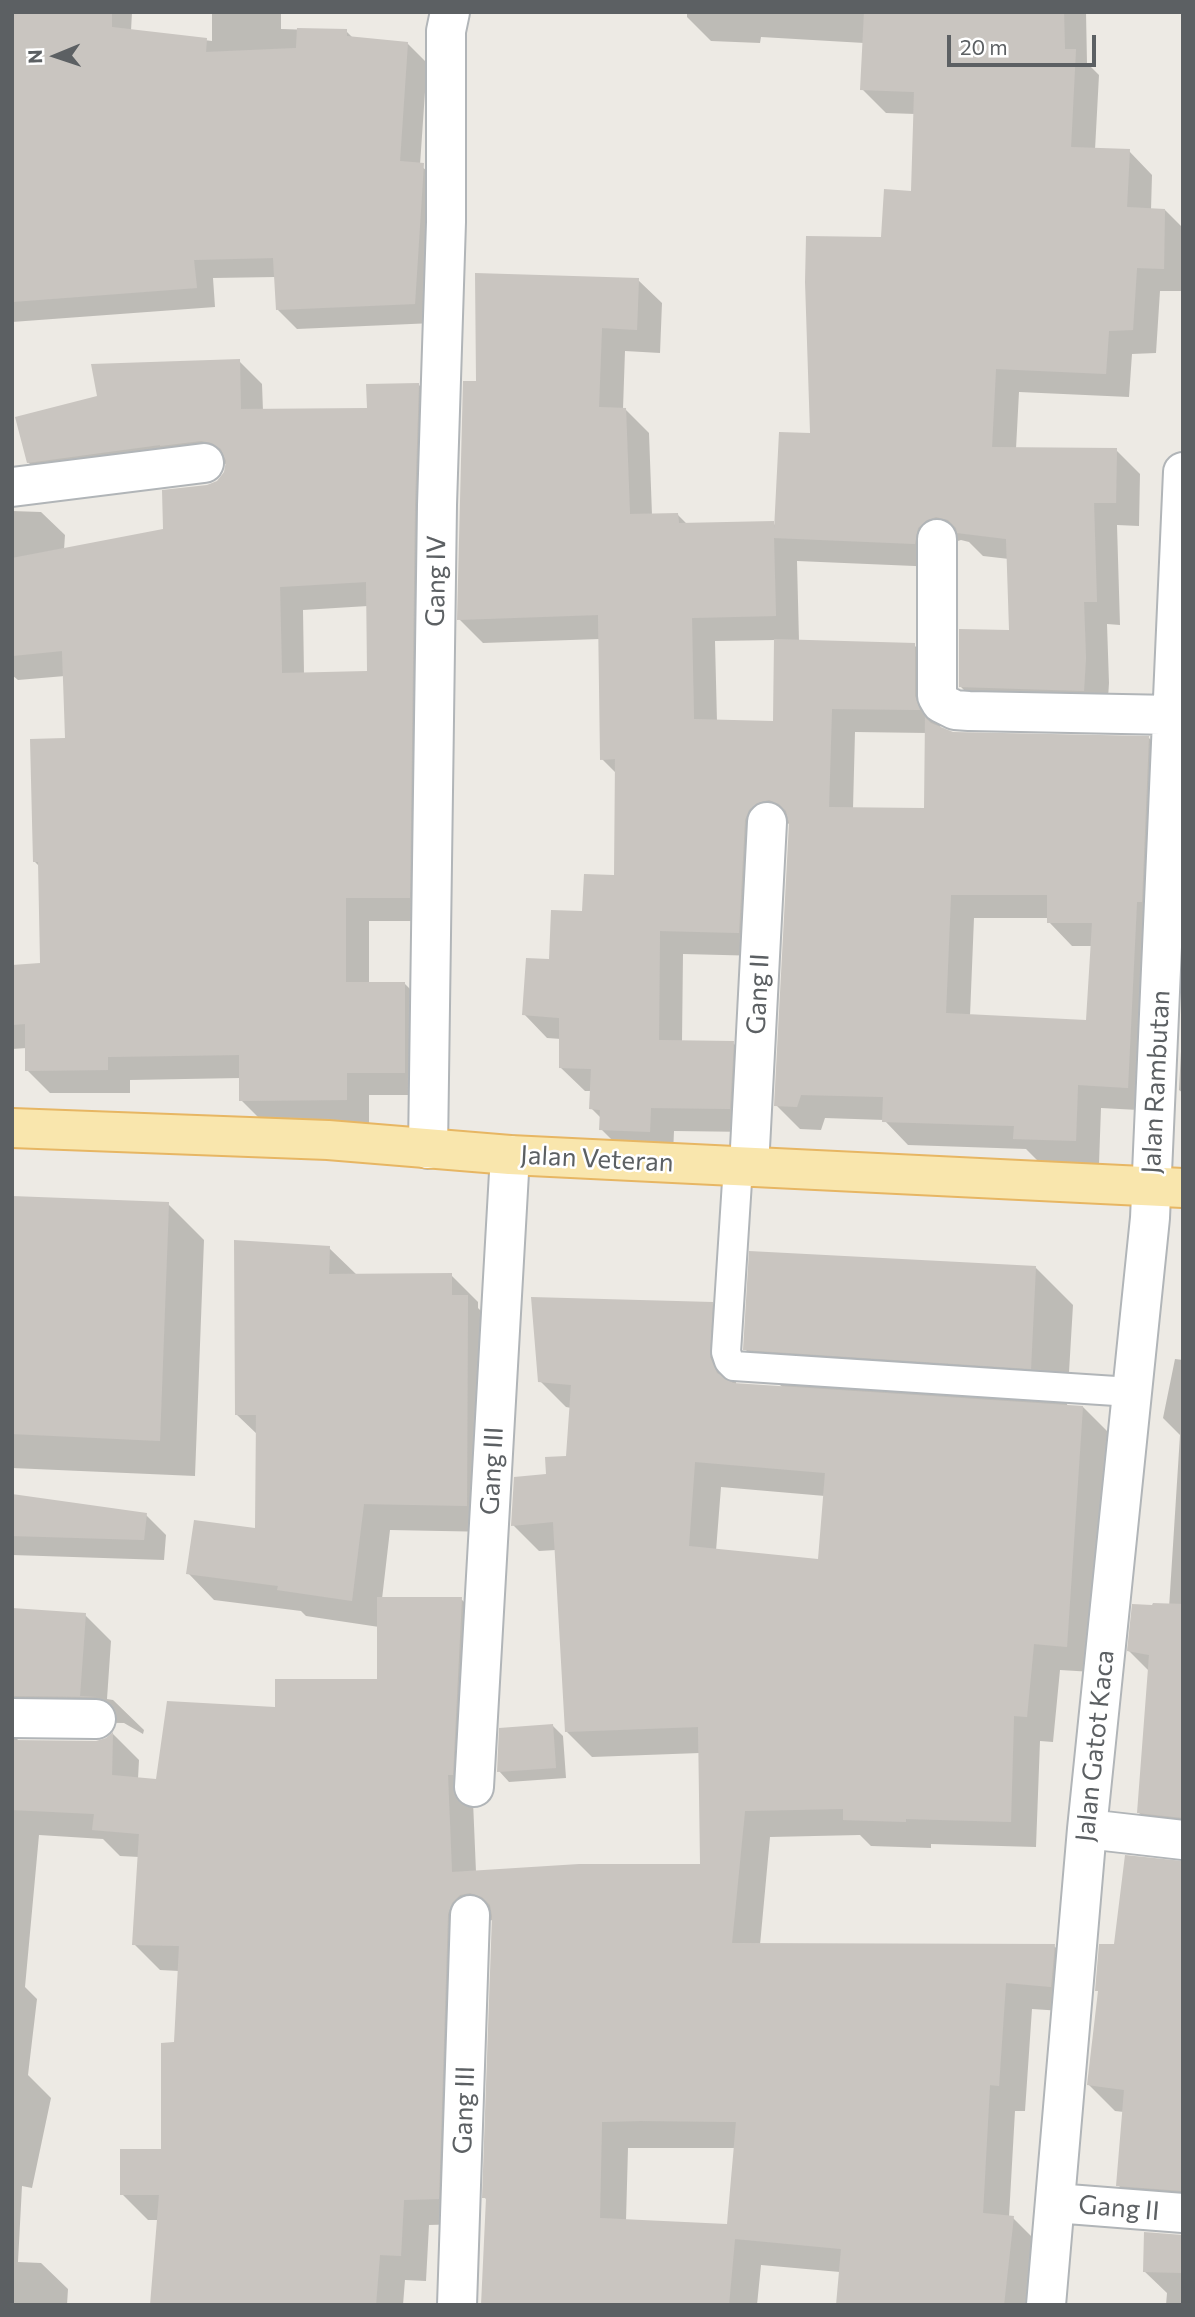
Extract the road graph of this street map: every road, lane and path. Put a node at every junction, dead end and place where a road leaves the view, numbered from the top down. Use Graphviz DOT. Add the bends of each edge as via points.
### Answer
graph roads {
  1 [pos="450,12"];
  2 [pos="204,463"];
  3 [pos="1183,472"];
  4 [pos="12,488"];
  5 [pos="1182,519"];
  6 [pos="937,539"];
  7 [pos="1173,715"];
  8 [pos="767,822"];
  9 [pos="12,1128"];
  10 [pos="428,1149"];
  11 [pos="510,1155"];
  12 [pos="743,1167"];
  13 [pos="1167,1188"];
  14 [pos="1131,1392"];
  15 [pos="12,1718"];
  16 [pos="96,1719"];
  17 [pos="474,1787"];
  18 [pos="1087,1829"];
  19 [pos="1183,1840"];
  20 [pos="470,1915"];
  21 [pos="1055,2203"];
  22 [pos="1183,2213"];
  23 [pos="457,2305"];
  24 [pos="1046,2305"];
  1 -- 10 [label="street, Gang IV"];
  2 -- 4 [label="street"];
  3 -- 5 [label="street, Jalan Rambutan"];
  5 -- 7 [label="street, Jalan Rambutan"];
  6 -- 7 [label="street" via="937,696 941,704 969,711"];
  7 -- 13 [label="street, Jalan Rambutan"];
  8 -- 12 [label="street, Gang II"];
  9 -- 10 [label="main road, Jalan Veteran" via="300,1139"];
  10 -- 11 [label="main road, Jalan Veteran"];
  11 -- 12 [label="main road, Jalan Veteran"];
  11 -- 17 [label="street, Gang III"];
  12 -- 13 [label="main road, Jalan Veteran"];
  12 -- 14 [label="lane" via="726,1352 734,1366"];
  13 -- 14 [label="street, Jalan Gatot Kaca" via="1150,1218"];
  14 -- 18 [label="street, Jalan Gatot Kaca"];
  15 -- 16 [label="street"];
  18 -- 19 [label="street"];
  18 -- 21 [label="street, Jalan Gatot Kaca"];
  20 -- 23 [label="street, Gang III"];
  21 -- 22 [label="street, Gang II"];
  21 -- 24 [label="street, Jalan Gatot Kaca"];
}
